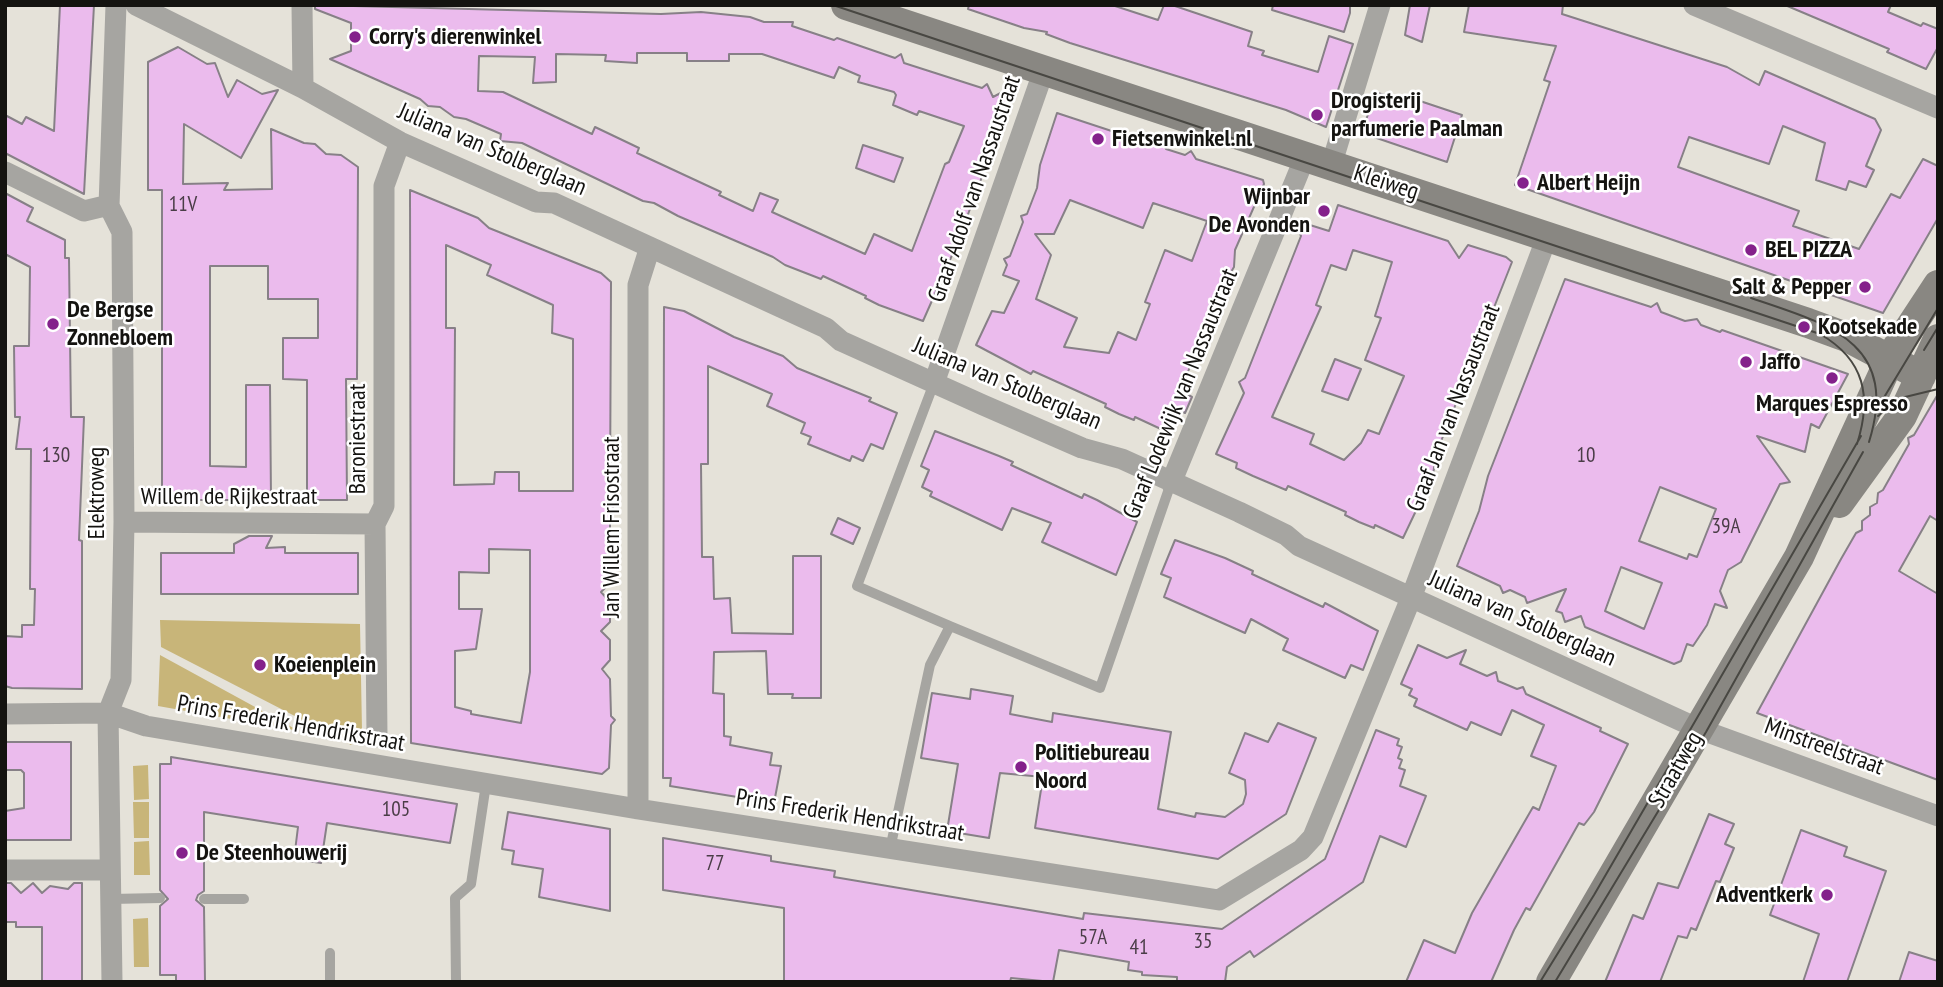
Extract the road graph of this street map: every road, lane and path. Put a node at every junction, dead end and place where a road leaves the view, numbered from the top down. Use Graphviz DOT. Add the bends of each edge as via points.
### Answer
graph roads {
  1 [pos="116,5"];
  2 [pos="136,5"];
  3 [pos="302,5"];
  4 [pos="846,5"];
  5 [pos="1380,5"];
  6 [pos="1694,5"];
  7 [pos="1044,70"];
  8 [pos="303,88"];
  9 [pos="1938,108"];
  10 [pos="400,142"];
  11 [pos="1318,161"];
  12 [pos="5,172"];
  13 [pos="109,206"];
  14 [pos="1547,237"];
  15 [pos="650,247"];
  16 [pos="1938,285"];
  17 [pos="1938,339"];
  18 [pos="1890,359"];
  19 [pos="1929,380"];
  20 [pos="934,383"];
  21 [pos="1171,483"];
  22 [pos="124,522"];
  23 [pos="375,524"];
  24 [pos="1800,557"];
  25 [pos="1411,598"];
  26 [pos="950,626"];
  27 [pos="108,713"];
  28 [pos="5,714"];
  29 [pos="1696,727"];
  30 [pos="377,737"];
  31 [pos="486,784"];
  32 [pos="638,809"];
  33 [pos="1938,816"];
  34 [pos="890,849"];
  35 [pos="5,870"];
  36 [pos="110,870"];
  37 [pos="160,898"];
  38 [pos="111,899"];
  39 [pos="204,899"];
  40 [pos="244,899"];
  41 [pos="330,953"];
  42 [pos="112,982"];
  43 [pos="330,982"];
  44 [pos="456,982"];
  45 [pos="1550,982"];
  1 -- 13 [label="street, Elektroweg"];
  2 -- 8 [label="street, Juliana van Stolberglaan"];
  3 -- 8 [label="street"];
  4 -- 7 [label="street, Kleiweg"];
  5 -- 11 [label="street, Graaf Lodewijk van Nassaustraat"];
  6 -- 9 [label="street"];
  7 -- 11 [label="street, Kleiweg"];
  7 -- 20 [label="street, Graaf Adolf van Nassaustraat"];
  8 -- 10 [label="street, Juliana van Stolberglaan"];
  10 -- 15 [label="street, Juliana van Stolberglaan" via="536,202 554,202"];
  10 -- 23 [label="street, Baroniestraat" via="384,186 384,506"];
  11 -- 14 [label="street, Kleiweg"];
  11 -- 21 [label="street, Graaf Lodewijk van Nassaustraat" via="1217,363"];
  12 -- 13 [label="street" via="84,211"];
  13 -- 22 [label="street, Elektroweg" via="122,232"];
  14 -- 18 [label="street, Kleiweg" via="1808,323"];
  14 -- 25 [label="street, Graaf Jan van Nassaustraat"];
  15 -- 20 [label="street, Juliana van Stolberglaan"];
  15 -- 32 [label="street, Jan Willem Frisostraat" via="638,285"];
  16 -- 18 [label="street, Straatweg"];
  17 -- 19 [label="street, Straatweg"];
  18 -- 19 [label="street, Kleiweg"];
  18 -- 24 [label="street, Straatweg"];
  19 -- 24 [label="street, Straatweg"];
  20 -- 21 [label="street, Juliana van Stolberglaan"];
  20 -- 26 [label="lane, Graaf Adolf van Nassaustraat" via="857,586"];
  21 -- 25 [label="street, Juliana van Stolberglaan"];
  21 -- 26 [label="lane, Graaf Lodewijk van Nassaustraat" via="1100,688"];
  22 -- 23 [label="street, Willem de Rijkestraat"];
  22 -- 27 [label="street, Elektroweg" via="121,680"];
  23 -- 30 [label="street, Baroniestraat"];
  24 -- 29 [label="street, Straatweg"];
  25 -- 29 [label="street, Juliana van Stolberglaan"];
  25 -- 34 [label="street, Prins Frederik Hendrikstraat" via="1313,837 1219,900"];
  26 -- 34 [label="lane" via="930,665"];
  27 -- 28 [label="street, Prins Frederik Hendrikstraat"];
  27 -- 31 [label="street, Prins Frederik Hendrikstraat" via="146,726"];
  27 -- 36 [label="street, Elektroweg"];
  29 -- 33 [label="street, Minstreelstraat"];
  29 -- 45 [label="street, Straatweg"];
  31 -- 32 [label="street, Prins Frederik Hendrikstraat"];
  31 -- 44 [label="lane" via="471,884 455,898"];
  32 -- 34 [label="street, Prins Frederik Hendrikstraat"];
  35 -- 36 [label="street"];
  36 -- 38 [label="street, Elektroweg"];
  37 -- 38 [label="lane"];
  38 -- 42 [label="street, Elektroweg"];
  39 -- 40 [label="lane"];
  41 -- 43 [label="lane"];
}
